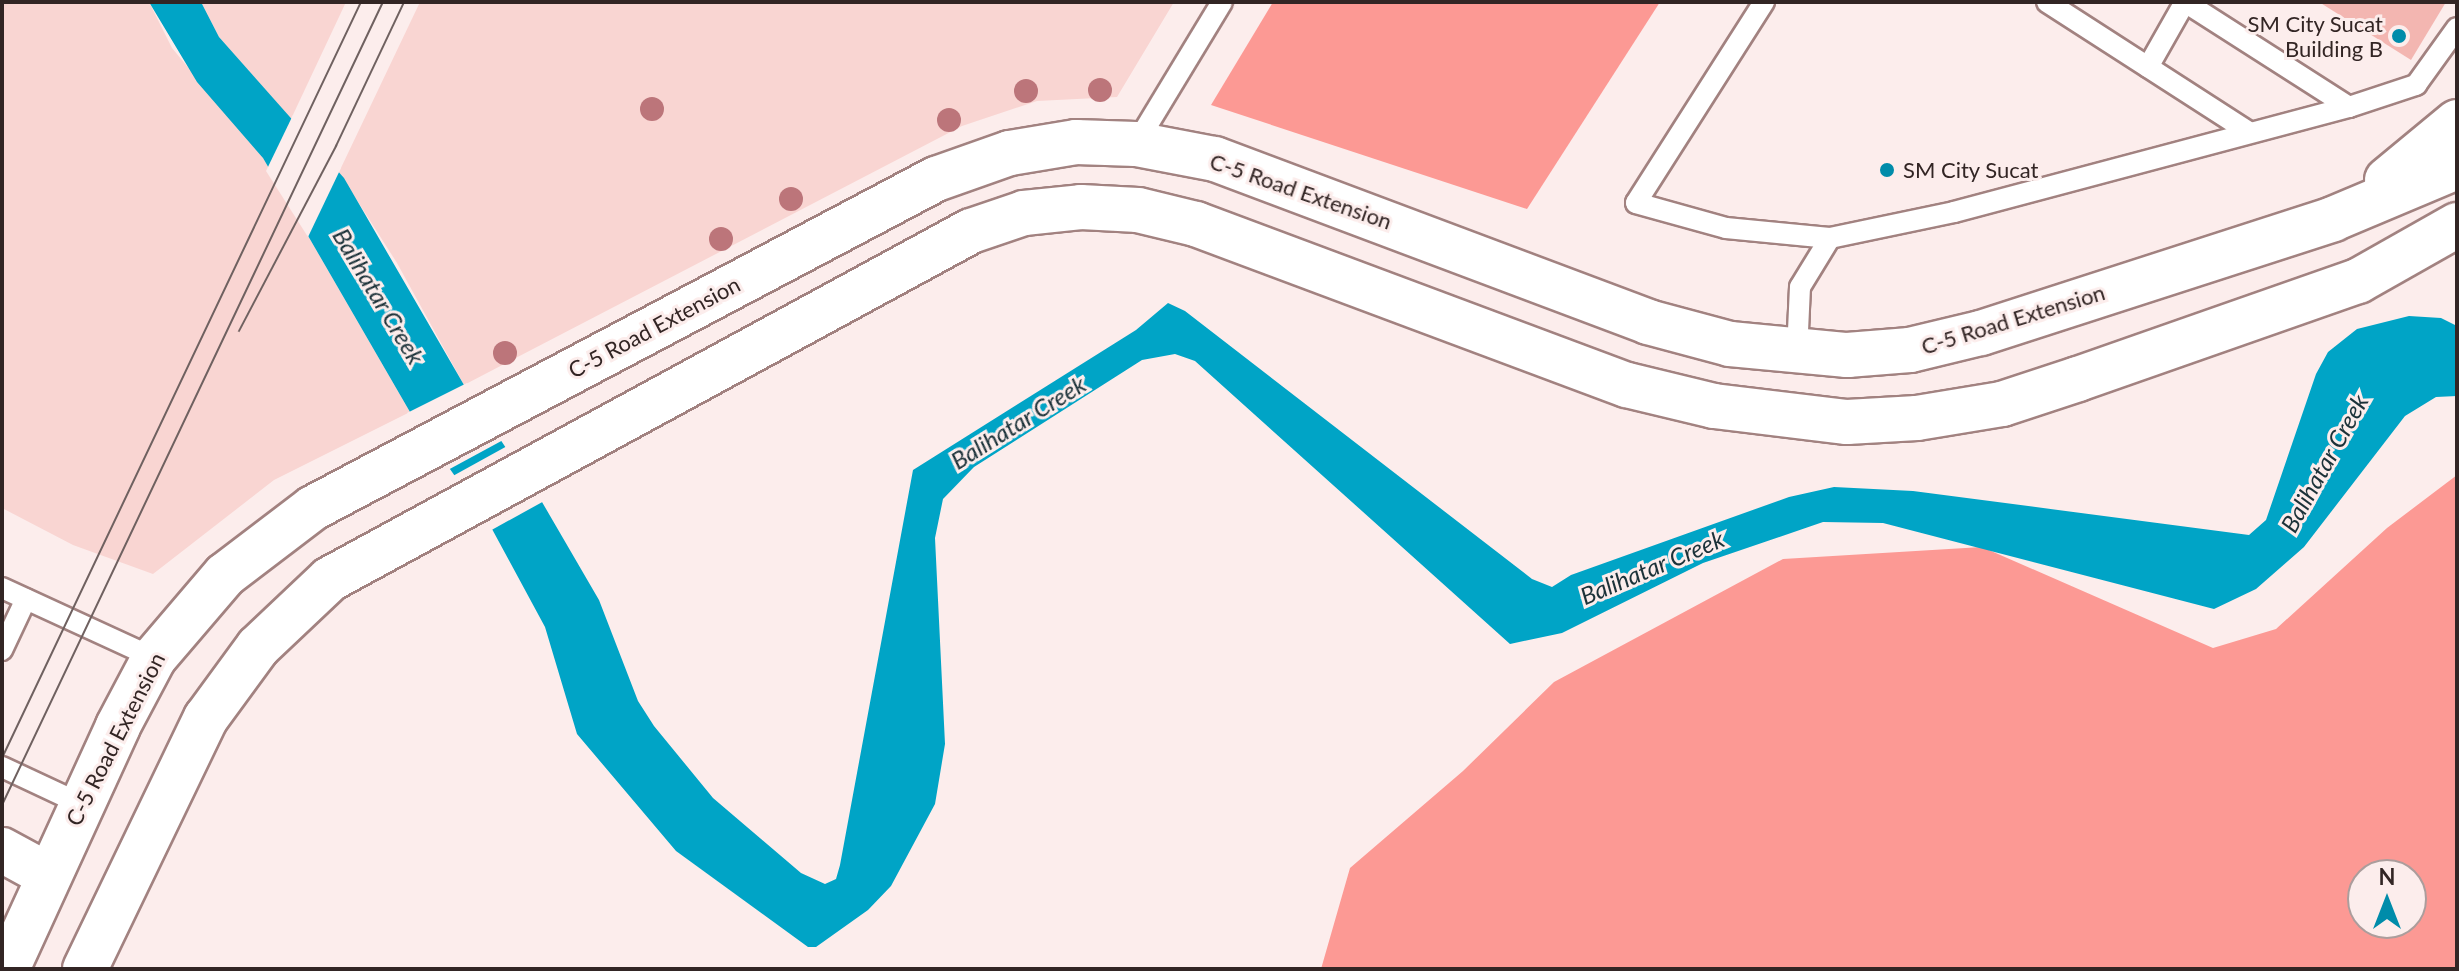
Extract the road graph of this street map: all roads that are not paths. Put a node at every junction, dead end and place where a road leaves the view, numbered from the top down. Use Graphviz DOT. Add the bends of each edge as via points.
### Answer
graph roads {
  1 [pos="1222,2"];
  2 [pos="1764,2"];
  3 [pos="2047,2"];
  4 [pos="2457,28"];
  5 [pos="2148,67"];
  6 [pos="2349,107"];
  7 [pos="2457,122"];
  8 [pos="2247,131"];
  9 [pos="1136,144"];
  10 [pos="2457,167"];
  11 [pos="2333,219"];
  12 [pos="2457,225"];
  13 [pos="1830,238"];
  14 [pos="2457,261"];
  15 [pos="2358,281"];
  16 [pos="1797,353"];
  17 [pos="2,588"];
  18 [pos="26,599"];
  19 [pos="2,650"];
  20 [pos="154,658"];
  21 [pos="2,767"];
  22 [pos="81,804"];
  23 [pos="2,850"];
  24 [pos="48,875"];
  25 [pos="7,969"];
  26 [pos="85,969"];
  1 -- 9 [label="lane"];
  2 -- 13 [label="lane" via="1636,203 1726,228"];
  3 -- 5 [label="lane"];
  4 -- 6 [label="lane" via="2416,85"];
  5 -- 6 [label="lane" via="2185,2"];
  5 -- 8 [label="lane"];
  6 -- 8 [label="lane"];
  7 -- 11 [label="main road" via="2429,150"];
  8 -- 13 [label="lane" via="1954,212"];
  9 -- 16 [label="main road, C-5 Road Extension" via="1215,159 1278,179 1648,322 1730,344"];
  9 -- 20 [label="main road, C-5 Road Extension" via="1076,142 1010,153 936,179 313,508 225,575"];
  10 -- 11 [label="main road, C-5 Road Extension"];
  11 -- 16 [label="main road, C-5 Road Extension" via="1981,333 1910,350"];
  12 -- 15 [label="main road"];
  13 -- 16 [label="lane" via="1800,287"];
  14 -- 15 [label="main road"];
  15 -- 26 [label="main road" via="2002,404 1917,418 1847,422 1714,406 1627,385 1196,224 1138,210 1081,207 1024,213 971,231 330,579 258,647 206,718"];
  17 -- 18 [label="lane"];
  18 -- 19 [label="lane"];
  18 -- 20 [label="lane"];
  20 -- 22 [label="main road, C-5 Road Extension"];
  21 -- 22 [label="lane"];
  22 -- 24 [label="main road, C-5 Road Extension"];
  23 -- 24 [label="main road"];
  24 -- 25 [label="main road, C-5 Road Extension"];
}
